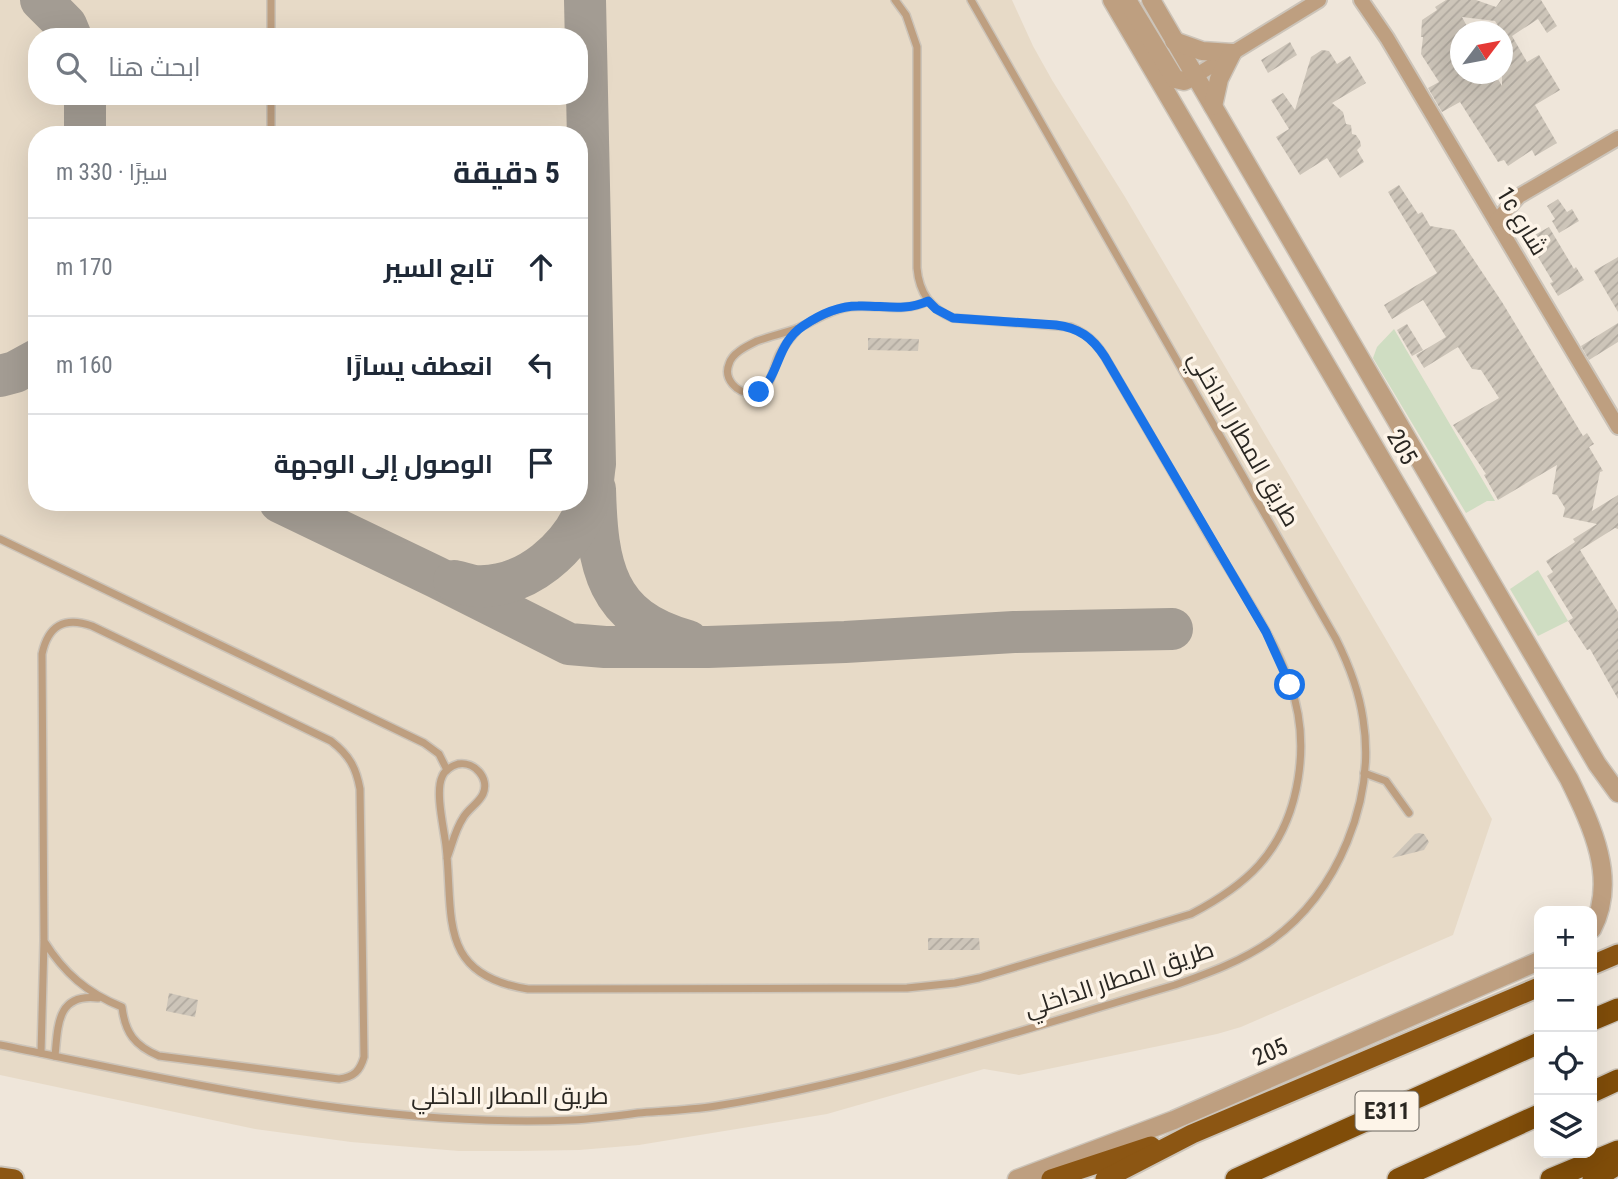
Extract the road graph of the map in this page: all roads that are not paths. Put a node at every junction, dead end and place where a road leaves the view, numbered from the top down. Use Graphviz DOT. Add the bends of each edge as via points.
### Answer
graph roads {
  1 [pos="271,0"];
  2 [pos="895,0"];
  3 [pos="971,0"];
  4 [pos="1112,0"];
  5 [pos="1128,0"];
  6 [pos="1151,0"];
  7 [pos="1320,0"];
  8 [pos="1361,0"];
  9 [pos="1372,0"];
  10 [pos="271,28"];
  11 [pos="1387,38"];
  12 [pos="1174,41"];
  13 [pos="1232,53"];
  14 [pos="1195,76"];
  15 [pos="271,105"];
  16 [pos="1213,106"];
  17 [pos="271,126"];
  18 [pos="1618,138"];
  19 [pos="1519,196"];
  20 [pos="1487,206"];
  21 [pos="1496,221"];
  22 [pos="928,301"];
  23 [pos="800,327"];
  24 [pos="1618,427"];
  25 [pos="0,539"];
  26 [pos="1597,764"];
  27 [pos="447,770"];
  28 [pos="1364,773"];
  29 [pos="1569,779"];
  30 [pos="1618,793"];
  31 [pos="1618,808"];
  32 [pos="1409,813"];
  33 [pos="447,858"];
  34 [pos="1618,867"];
  35 [pos="1597,921"];
  36 [pos="44,941"];
  37 [pos="1618,954"];
  38 [pos="1534,963"];
  39 [pos="1597,963"];
  40 [pos="1534,990"];
  41 [pos="100,998"];
  42 [pos="1618,1009"];
  43 [pos="1597,1018"];
  44 [pos="0,1045"];
  45 [pos="1534,1046"];
  46 [pos="41,1053"];
  47 [pos="55,1056"];
  48 [pos="1618,1080"];
  49 [pos="1597,1090"];
  50 [pos="1534,1117"];
  51 [pos="1192,1134"];
  52 [pos="1618,1151"];
  53 [pos="1618,1164"];
  54 [pos="0,1177"];
  55 [pos="14,1179"];
  56 [pos="1017,1179"];
  57 [pos="1051,1179"];
  58 [pos="1105,1179"];
  59 [pos="1236,1179"];
  60 [pos="1398,1179"];
  61 [pos="1551,1179"];
  62 [pos="1593,1179"];
  1 -- 10 [label="lane"];
  2 -- 22 [label="lane" via="906,15 917,47 917,268"];
  3 -- 28 [label="lane, طريق المطار الداخلي" via="1336,639 1360,700 1366,744"];
  4 -- 29 [label="street, 205"];
  5 -- 14 [label="street" via="1175,79 1184,82"];
  6 -- 12 [label="street, 205"];
  7 -- 13 [label="street"];
  8 -- 11 [label="street, 1c شارع"];
  9 -- 11 [label="street, 1c شارع"];
  11 -- 20 [label="street, 1c شارع"];
  12 -- 13 [label="street" via="1202,51"];
  12 -- 14 [label="street, 205"];
  13 -- 14 [label="street"];
  13 -- 16 [label="street"];
  14 -- 16 [label="street, 205"];
  15 -- 17 [label="lane"];
  16 -- 26 [label="street, 205"];
  18 -- 19 [label="street"];
  19 -- 20 [label="street"];
  19 -- 21 [label="street"];
  20 -- 21 [label="street, 1c شارع"];
  21 -- 24 [label="street, 1c شارع"];
  22 -- 23 [label="lane" via="907,308 845,307"];
  22 -- 33 [label="lane" via="953,318 1071,327 1085,333 1105,357 1266,632 1290,685 1300,734 1297,787 1289,814 1260,864 1191,915 955,983 907,988 528,989 490,979 461,951 449,914"];
  23 -- 23 [label="lane" via="759,392 750,394 732,384 727,374 735,355 756,342"];
  25 -- 27 [label="lane" via="424,743 439,754"];
  26 -- 30 [label="street, 205"];
  26 -- 31 [label="street"];
  27 -- 33 [label="lane" via="440,793"];
  27 -- 33 [label="lane" via="455,765 474,767 485,783 484,794 458,826"];
  28 -- 32 [label="lane" via="1386,781"];
  28 -- 47 [label="lane, طريق المطار الداخلي" via="1354,823 1341,857 1322,887 1300,915 1243,958 1175,985 833,1083 701,1107 572,1120 468,1119 347,1110"];
  29 -- 34 [label="street" via="1606,834"];
  29 -- 35 [label="street, 205" via="1600,842 1608,873 1604,909"];
  36 -- 41 [label="lane" via="67,973"];
  36 -- 41 [label="lane" via="43,654 53,629 65,622 92,626 331,741 346,753 357,770 360,789 364,1057 355,1074 339,1079 159,1056 132,1039 122,1007"];
  36 -- 46 [label="lane"];
  37 -- 39 [label="highway"];
  38 -- 56 [label="street, 205" via="1174,1120"];
  40 -- 51 [label="highway"];
  41 -- 47 [label="lane" via="72,1001 62,1012"];
  42 -- 43 [label="highway"];
  44 -- 46 [label="lane, طريق المطار الداخلي"];
  45 -- 59 [label="highway, E311"];
  46 -- 47 [label="lane, طريق المطار الداخلي"];
  48 -- 49 [label="highway"];
  50 -- 60 [label="highway, E311"];
  51 -- 57 [label="highway"];
  51 -- 58 [label="highway"];
  52 -- 61 [label="highway"];
  53 -- 62 [label="highway"];
  54 -- 55 [label="highway"];
}
